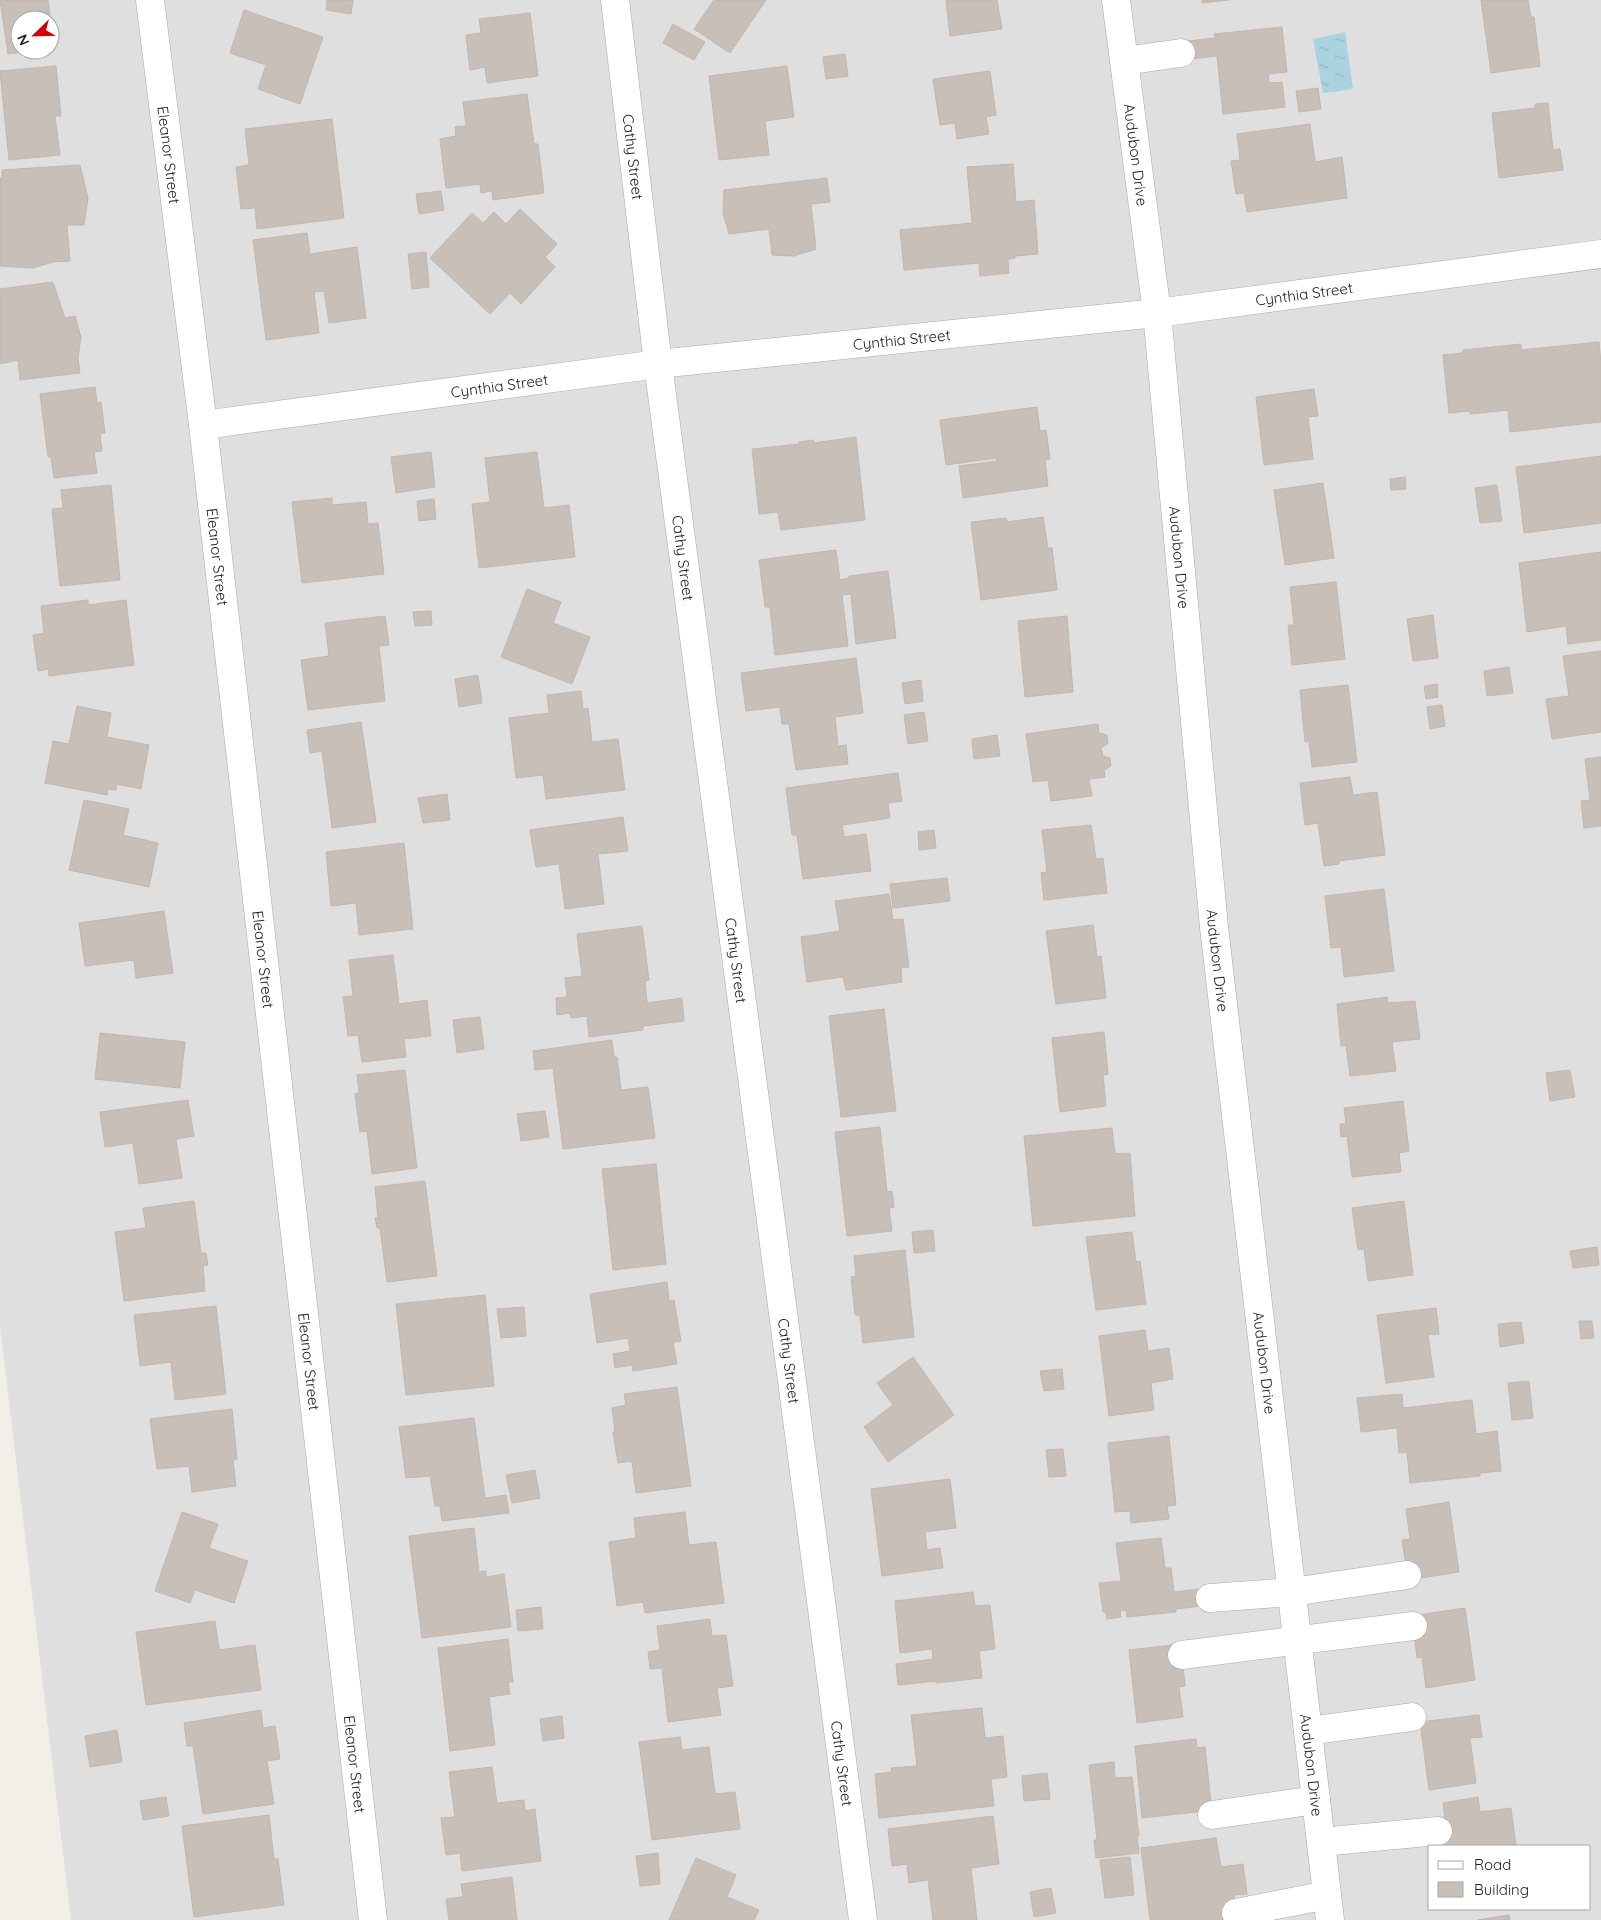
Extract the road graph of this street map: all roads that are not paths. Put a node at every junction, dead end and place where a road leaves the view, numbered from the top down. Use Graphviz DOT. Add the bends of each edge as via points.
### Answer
graph roads {
  1 [pos="150,0"];
  2 [pos="614,0"];
  3 [pos="1116,0"];
  4 [pos="1181,53"];
  5 [pos="1124,61"];
  6 [pos="1601,254"];
  7 [pos="1157,313"];
  8 [pos="658,364"];
  9 [pos="203,425"];
  10 [pos="1408,1575"];
  11 [pos="1292,1592"];
  12 [pos="1210,1598"];
  13 [pos="1413,1626"];
  14 [pos="1297,1641"];
  15 [pos="1182,1655"];
  16 [pos="1412,1717"];
  17 [pos="1308,1731"];
  18 [pos="1316,1800"];
  19 [pos="1212,1815"];
  20 [pos="1438,1831"];
  21 [pos="1321,1842"];
  22 [pos="1329,1908"];
  23 [pos="1236,1913"];
  24 [pos="373,1920"];
  25 [pos="863,1920"];
  1 -- 9 [label="street, Eleanor Street"];
  2 -- 8 [label="street, Cathy Street"];
  3 -- 5 [label="street, Audubon Drive"];
  4 -- 5 [label="street"];
  5 -- 7 [label="street, Audubon Drive"];
  6 -- 7 [label="street, Cynthia Street"];
  7 -- 8 [label="street, Cynthia Street"];
  7 -- 11 [label="street, Audubon Drive" via="1214,927"];
  8 -- 9 [label="street, Cynthia Street"];
  8 -- 25 [label="street, Cathy Street"];
  9 -- 24 [label="street, Eleanor Street"];
  10 -- 11 [label="street"];
  11 -- 12 [label="street"];
  11 -- 14 [label="street, Audubon Drive"];
  13 -- 14 [label="street"];
  14 -- 15 [label="street"];
  14 -- 17 [label="street, Audubon Drive"];
  16 -- 17 [label="street"];
  17 -- 18 [label="street, Audubon Drive"];
  18 -- 19 [label="street"];
  18 -- 21 [label="street, Audubon Drive"];
  20 -- 21 [label="street"];
  21 -- 22 [label="street, Audubon Drive"];
  22 -- 23 [label="street"];
}
